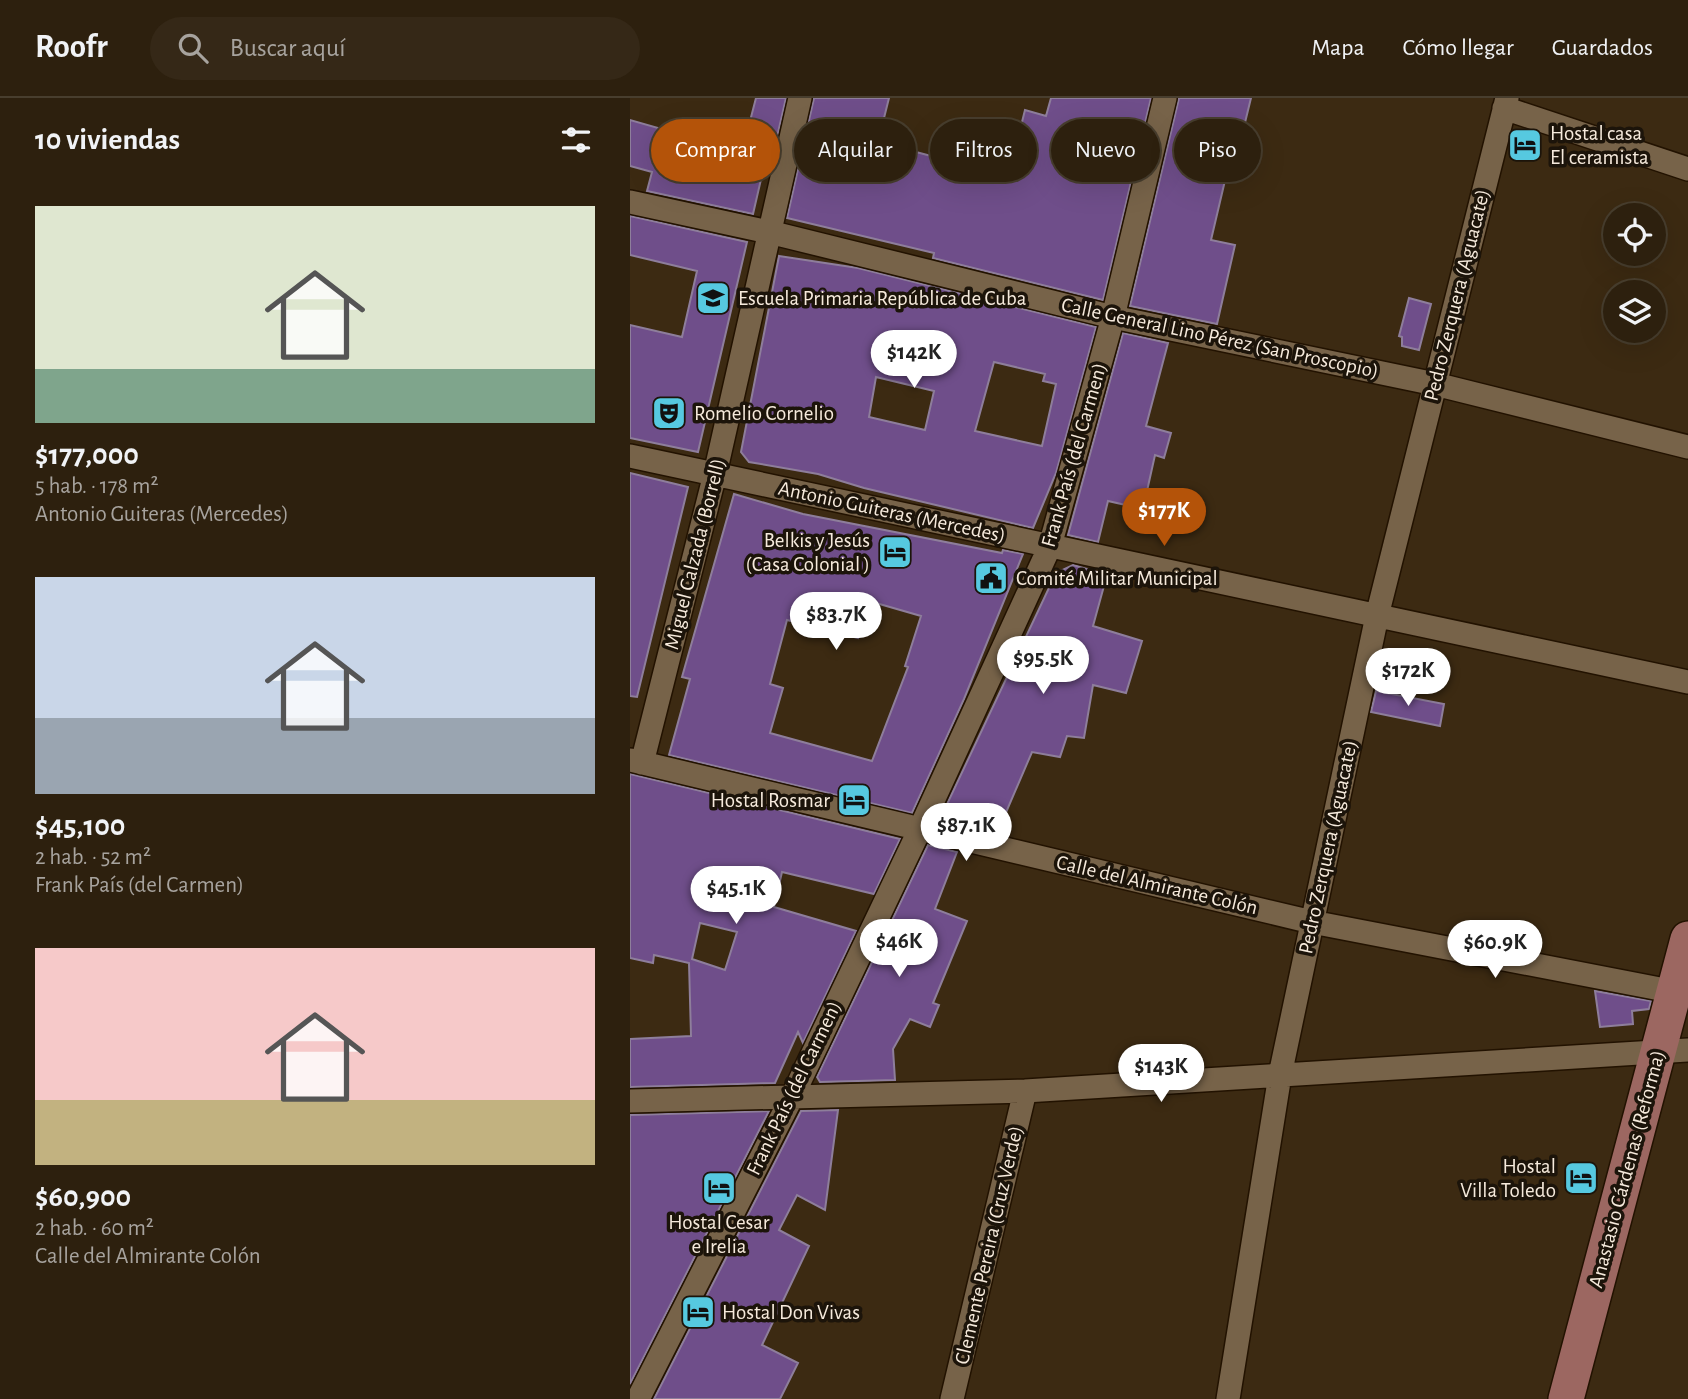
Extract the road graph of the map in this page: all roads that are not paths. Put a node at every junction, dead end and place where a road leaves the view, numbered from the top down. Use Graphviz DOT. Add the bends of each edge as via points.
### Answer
graph roads {
  1 [pos="800,98"];
  2 [pos="1165,98"];
  3 [pos="1506,103"];
  4 [pos="1688,169"];
  5 [pos="630,202"];
  6 [pos="769,232"];
  7 [pos="1113,317"];
  8 [pos="1435,384"];
  9 [pos="1688,447"];
  10 [pos="630,456"];
  11 [pos="715,474"];
  12 [pos="1050,546"];
  13 [pos="1377,616"];
  14 [pos="1688,682"];
  15 [pos="636,762"];
  16 [pos="920,829"];
  17 [pos="1312,922"];
  18 [pos="1688,939"];
  19 [pos="1682,993"];
  20 [pos="1673,1051"];
  21 [pos="1280,1075"];
  22 [pos="1025,1091"];
  23 [pos="793,1095"];
  24 [pos="630,1101"];
  25 [pos="638,1399"];
  26 [pos="952,1399"];
  27 [pos="1228,1399"];
  28 [pos="1566,1399"];
  1 -- 6 [label="street, Miguel Calzada (Borrell)"];
  2 -- 7 [label="street, Frank País (del Carmen)"];
  3 -- 4 [label="street"];
  3 -- 8 [label="street, Pedro Zerquera (Aguacate)"];
  5 -- 6 [label="street, Calle General Lino Pérez (San Proscopio)"];
  6 -- 7 [label="street, Calle General Lino Pérez (San Proscopio)"];
  6 -- 11 [label="street, Miguel Calzada (Borrell)"];
  7 -- 8 [label="street, Calle General Lino Pérez (San Proscopio)"];
  7 -- 12 [label="street, Frank País (del Carmen)"];
  8 -- 9 [label="street, Calle General Lino Pérez (San Proscopio)"];
  8 -- 13 [label="street, Pedro Zerquera (Aguacate)"];
  10 -- 11 [label="street, Antonio Guiteras (Mercedes)"];
  11 -- 12 [label="street, Antonio Guiteras (Mercedes)"];
  11 -- 15 [label="street, Miguel Calzada (Borrell)"];
  12 -- 13 [label="street, Antonio Guiteras (Mercedes)"];
  12 -- 16 [label="street, Frank País (del Carmen)"];
  13 -- 14 [label="street, Antonio Guiteras (Mercedes)"];
  13 -- 17 [label="street, Pedro Zerquera (Aguacate)"];
  15 -- 16 [label="street, Calle del Almirante Colón"];
  16 -- 17 [label="street, Calle del Almirante Colón"];
  16 -- 23 [label="street, Frank País (del Carmen)"];
  17 -- 19 [label="street, Calle del Almirante Colón"];
  17 -- 21 [label="street, Pedro Zerquera (Aguacate)"];
  18 -- 19 [label="main road, Anastasio Cárdenas (Reforma)"];
  19 -- 20 [label="main road, Anastasio Cárdenas (Reforma)"];
  20 -- 21 [label="street"];
  20 -- 28 [label="main road, Anastasio Cárdenas (Reforma)"];
  21 -- 22 [label="street"];
  21 -- 27 [label="street, Pedro Zerquera (Aguacate)"];
  22 -- 23 [label="street"];
  22 -- 26 [label="street, Clemente Pereira (Cruz Verde)"];
  23 -- 24 [label="street"];
  23 -- 25 [label="street, Frank País (del Carmen)"];
}
